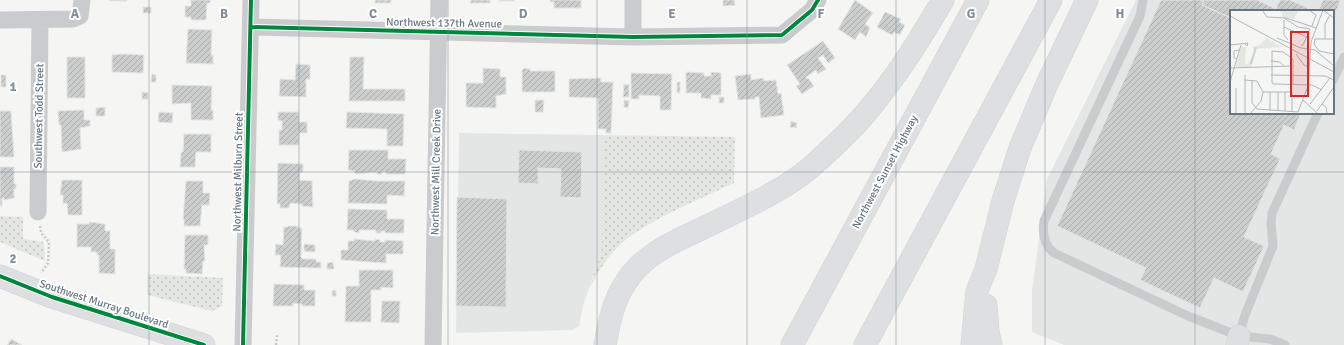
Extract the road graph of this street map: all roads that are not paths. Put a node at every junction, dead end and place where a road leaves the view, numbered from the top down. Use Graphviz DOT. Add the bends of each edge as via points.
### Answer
graph roads {
  1 [pos="251,0"];
  2 [pos="439,0"];
  3 [pos="633,0"];
  4 [pos="818,0"];
  5 [pos="943,0"];
  6 [pos="978,0"];
  7 [pos="1051,0"];
  8 [pos="1087,0"];
  9 [pos="1143,0"];
  10 [pos="81,8"];
  11 [pos="0,20"];
  12 [pos="40,20"];
  13 [pos="251,27"];
  14 [pos="438,32"];
  15 [pos="633,37"];
  16 [pos="1344,57"];
  17 [pos="1334,78"];
  18 [pos="1318,114"];
  19 [pos="38,212"];
  20 [pos="986,269"];
  21 [pos="0,276"];
  22 [pos="1238,341"];
  23 [pos="1282,344"];
  24 [pos="204,345"];
  25 [pos="243,345"];
  26 [pos="433,345"];
  27 [pos="604,345"];
  28 [pos="792,345"];
  29 [pos="865,345"];
  30 [pos="972,345"];
  31 [pos="991,345"];
  1 -- 13 [label="street, Northwest Milburn Street"];
  2 -- 14 [label="street, Northwest Mill Creek Drive"];
  3 -- 15 [label="street"];
  4 -- 15 [label="street, Northwest 137th Avenue" via="812,10 782,35"];
  5 -- 27 [label="main road" via="901,68 870,109 809,168 787,184 672,243 640,264 617,298"];
  6 -- 28 [label="main road, Northwest Sunset Highway"];
  7 -- 29 [label="main road"];
  8 -- 20 [label="main road" via="1020,148 1003,201"];
  9 -- 22 [label="lane" via="1140,16 1044,221 1044,240 1054,253"];
  10 -- 12 [label="street" via="74,19"];
  11 -- 12 [label="street"];
  12 -- 19 [label="street, Southwest Todd Street"];
  13 -- 14 [label="street, Northwest 137th Avenue"];
  13 -- 25 [label="street, Northwest Milburn Street"];
  14 -- 15 [label="street, Northwest 137th Avenue"];
  14 -- 26 [label="street, Northwest Mill Creek Drive"];
  16 -- 17 [label="lane"];
  18 -- 22 [label="lane" via="1272,213 1273,246 1245,314"];
  20 -- 30 [label="main road" via="977,291"];
  20 -- 31 [label="main road" via="986,313"];
  21 -- 24 [label="main road, Southwest Murray Boulevard" via="108,316"];
  22 -- 23 [label="lane" via="1270,339"];
}
